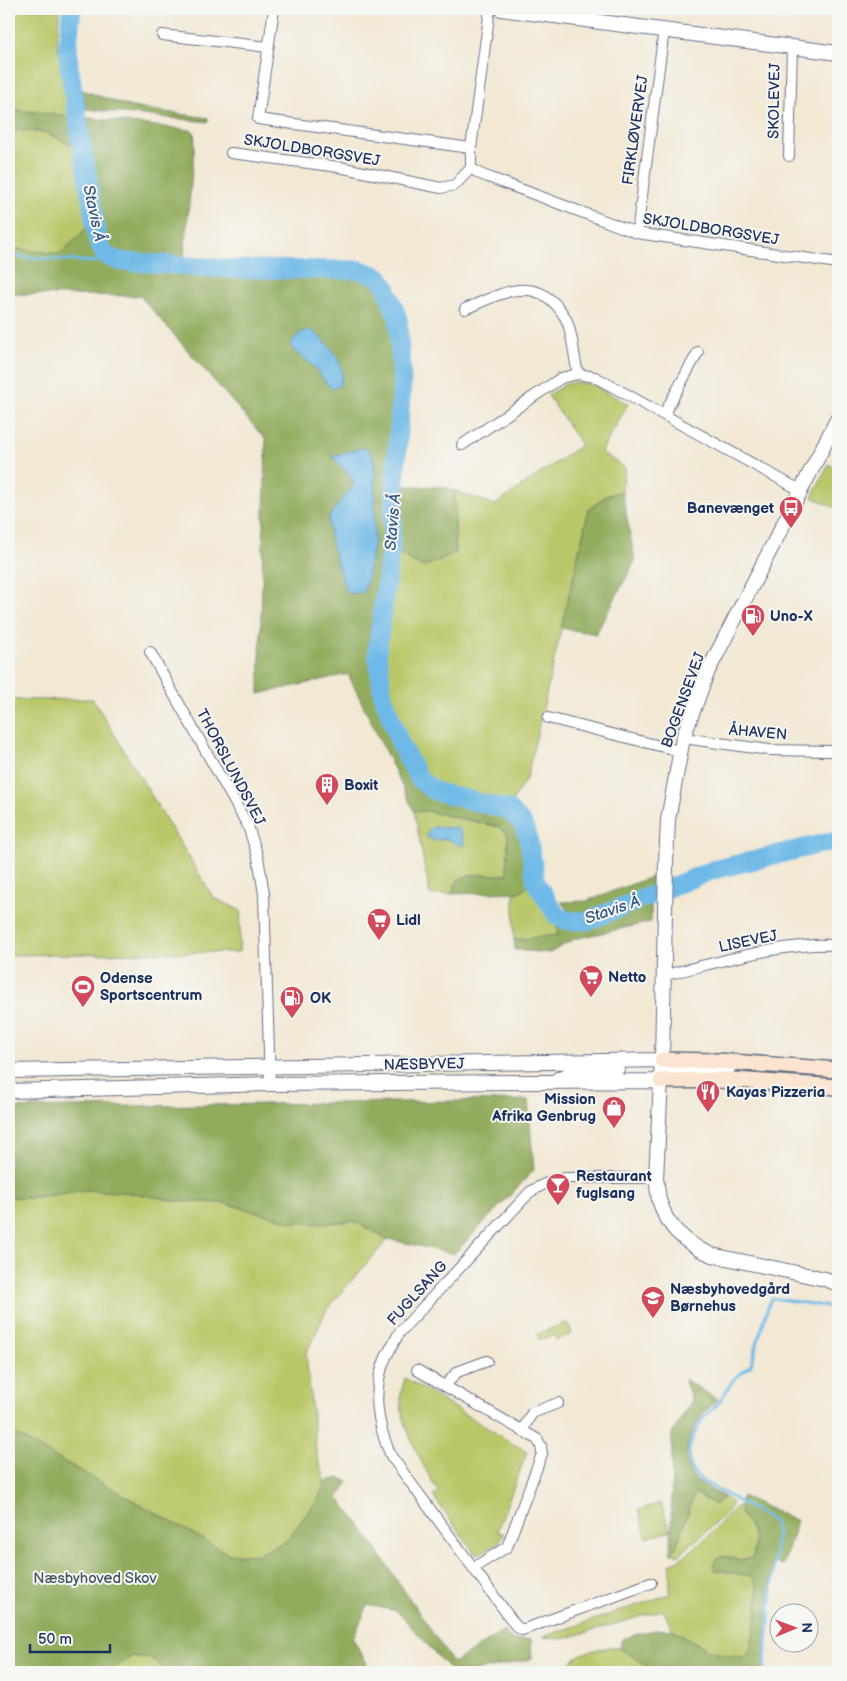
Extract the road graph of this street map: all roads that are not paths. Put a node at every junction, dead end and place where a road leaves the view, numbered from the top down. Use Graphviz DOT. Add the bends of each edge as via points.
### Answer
graph roads {
  1 [pos="274,9"];
  2 [pos="490,9"];
  3 [pos="501,9"];
  4 [pos="664,30"];
  5 [pos="162,35"];
  6 [pos="268,47"];
  7 [pos="792,48"];
  8 [pos="838,53"];
  9 [pos="471,148"];
  10 [pos="231,154"];
  11 [pos="789,156"];
  12 [pos="470,168"];
  13 [pos="637,233"];
  14 [pos="838,263"];
  15 [pos="465,309"];
  16 [pos="698,352"];
  17 [pos="578,374"];
  18 [pos="664,414"];
  19 [pos="838,418"];
  20 [pos="462,445"];
  21 [pos="800,490"];
  22 [pos="150,652"];
  23 [pos="548,718"];
  24 [pos="682,744"];
  25 [pos="830,751"];
  26 [pos="838,945"];
  27 [pos="665,975"];
  28 [pos="662,1060"];
  29 [pos="756,1064"];
  30 [pos="270,1066"];
  31 [pos="838,1070"];
  32 [pos="9,1071"];
  33 [pos="552,1081"];
  34 [pos="661,1081"];
  35 [pos="270,1084"];
  36 [pos="838,1087"];
  37 [pos="9,1091"];
  38 [pos="656,1178"];
  39 [pos="838,1284"];
  40 [pos="487,1361"];
  41 [pos="417,1370"];
  42 [pos="445,1386"];
  43 [pos="558,1402"];
  44 [pos="522,1431"];
  45 [pos="473,1568"];
  46 [pos="651,1583"];
  1 -- 6 [label="street, SKJOLDBORGSVEJ"];
  2 -- 9 [label="street"];
  3 -- 4 [label="street, SKOLEVEJ"];
  4 -- 7 [label="street, SKOLEVEJ"];
  4 -- 13 [label="street, FIRKLØVERVEJ"];
  5 -- 6 [label="street"];
  6 -- 9 [label="street, SKJOLDBORGSVEJ" via="258,119"];
  7 -- 8 [label="street, SKOLEVEJ"];
  7 -- 11 [label="street, SKOLEVEJ"];
  9 -- 12 [label="street"];
  10 -- 12 [label="street, SKJOLDBORGSVEJ" via="339,167 441,188 454,185"];
  12 -- 13 [label="street, SKJOLDBORGSVEJ"];
  13 -- 14 [label="street, SKJOLDBORGSVEJ"];
  15 -- 17 [label="street" via="509,291 529,290 542,294 559,307 567,322"];
  16 -- 18 [label="street"];
  17 -- 18 [label="street" via="595,378"];
  17 -- 20 [label="street" via="561,378"];
  18 -- 21 [label="street"];
  19 -- 21 [label="street, BOGENSEVEJ"];
  21 -- 24 [label="street, BOGENSEVEJ" via="707,672"];
  22 -- 30 [label="street, THORSLUNDSVEJ" via="248,826 258,857 264,904"];
  23 -- 24 [label="street, ÅHAVEN"];
  24 -- 25 [label="street, ÅHAVEN"];
  24 -- 27 [label="street, BOGENSEVEJ" via="668,820"];
  26 -- 27 [label="street, LISEVEJ" via="779,949"];
  27 -- 28 [label="street, BOGENSEVEJ"];
  28 -- 29 [label="main road, NÆSBYVEJ"];
  28 -- 30 [label="street, NÆSBYVEJ"];
  28 -- 33 [label="street" via="653,1069 578,1071"];
  28 -- 34 [label="street, BOGENSEVEJ"];
  29 -- 31 [label="main road, NÆSBYVEJ"];
  29 -- 34 [label="street" via="669,1069"];
  30 -- 32 [label="street, NÆSBYVEJ"];
  30 -- 35 [label="street, THORSLUNDSVEJ"];
  33 -- 34 [label="street, NÆSBYVEJ"];
  33 -- 35 [label="street, NÆSBYVEJ"];
  34 -- 36 [label="main road, NÆSBYVEJ" via="734,1080"];
  34 -- 38 [label="street, BOGENSEVEJ"];
  35 -- 37 [label="street, NÆSBYVEJ"];
  38 -- 39 [label="street, BOGENSEVEJ" via="666,1218 699,1249 712,1255"];
  38 -- 45 [label="street, FUGLSANG" via="566,1178 541,1184 399,1333 385,1358 378,1384 377,1411 382,1436 391,1456"];
  40 -- 42 [label="street" via="457,1372"];
  41 -- 42 [label="street"];
  42 -- 44 [label="street"];
  43 -- 44 [label="street" via="532,1413"];
  44 -- 45 [label="street" via="537,1439 542,1454 507,1547"];
  45 -- 46 [label="street, FUGLSANG" via="522,1630"];
}
